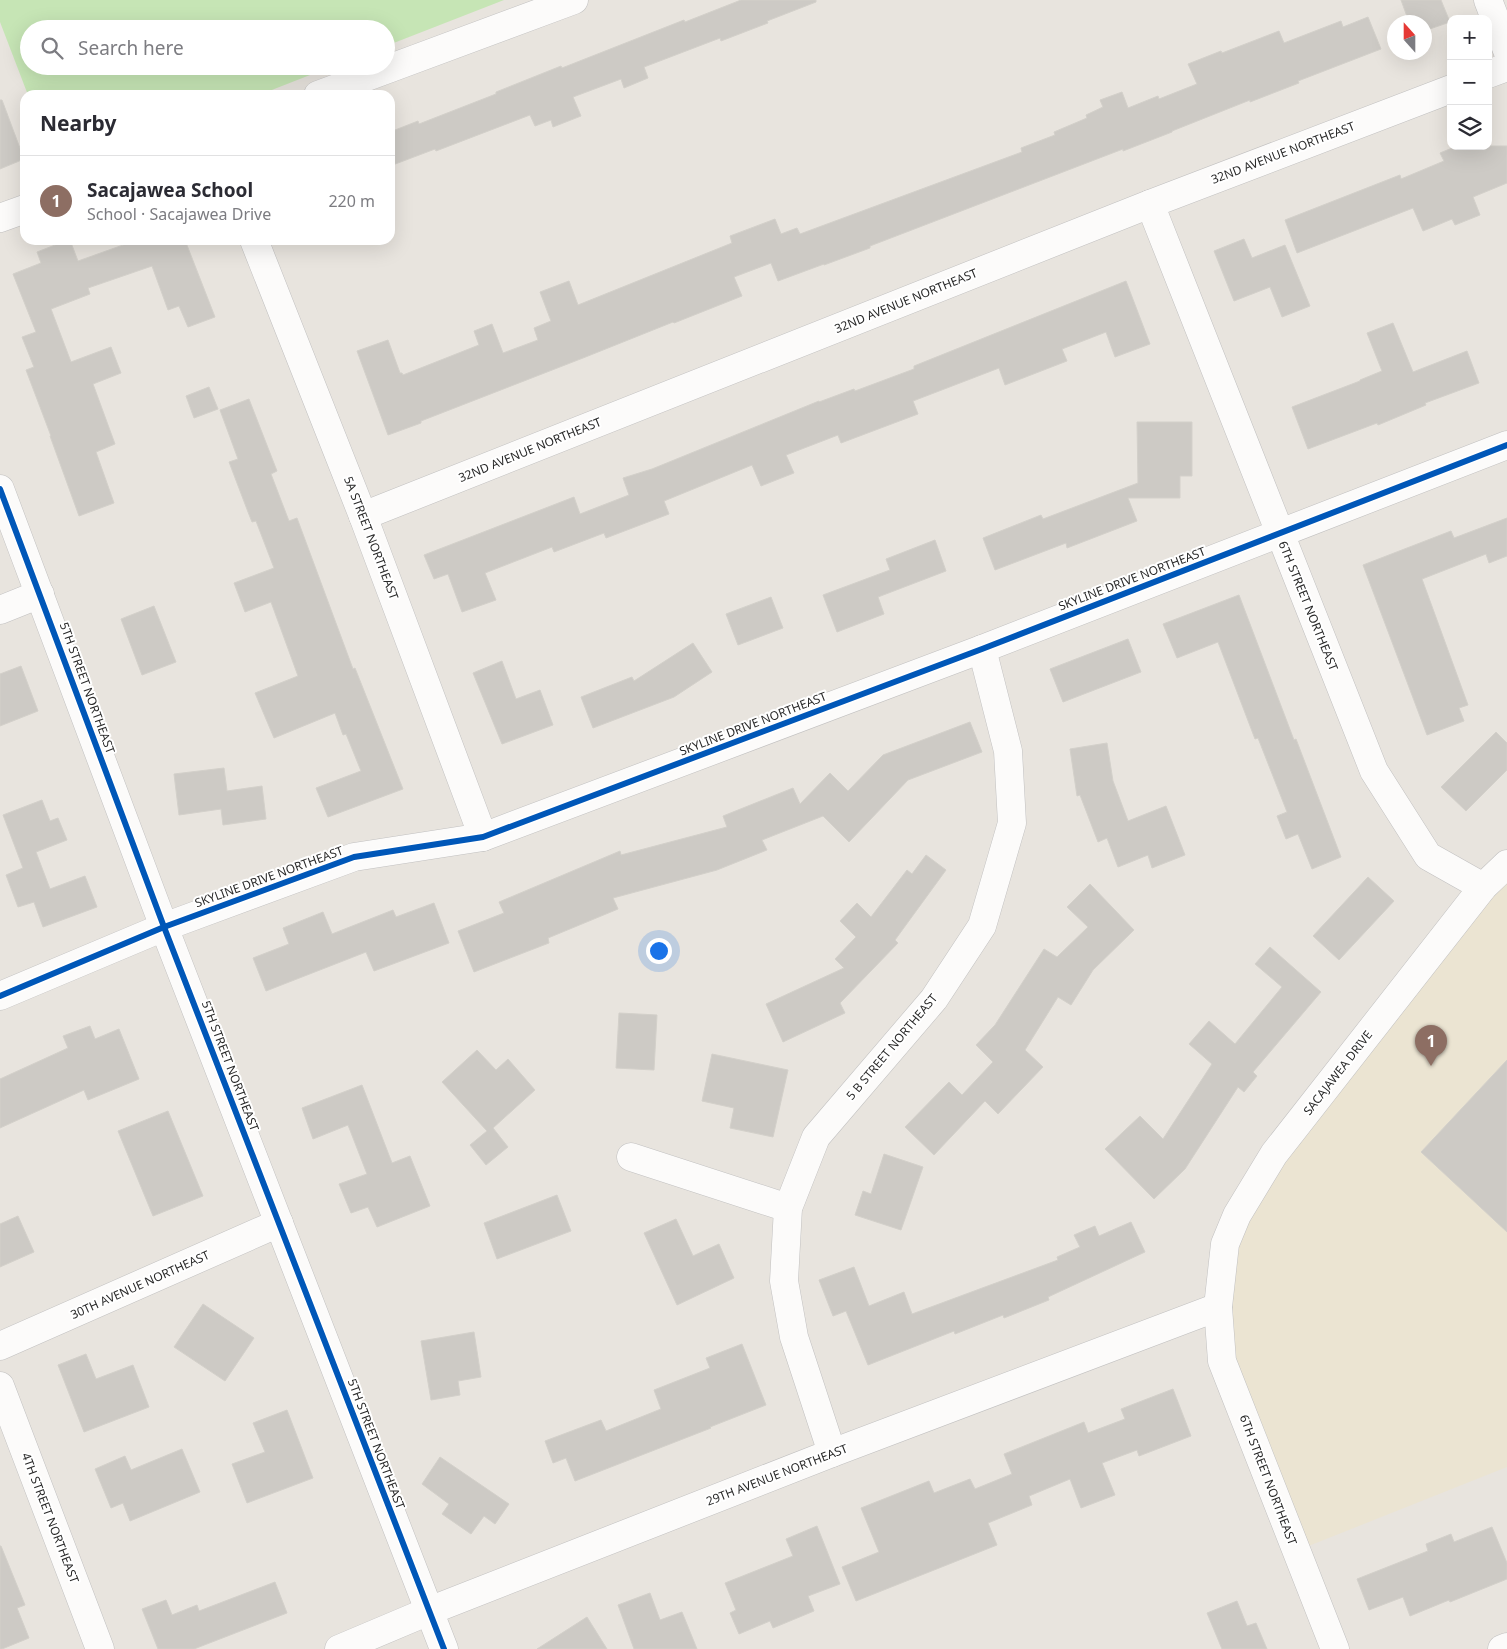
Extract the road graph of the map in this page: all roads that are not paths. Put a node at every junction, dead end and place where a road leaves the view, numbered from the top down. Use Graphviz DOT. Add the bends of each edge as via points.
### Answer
graph roads {
  1 [pos="574,0"];
  2 [pos="1488,0"];
  3 [pos="1507,50"];
  4 [pos="395,66"];
  5 [pos="1507,67"];
  6 [pos="1492,73"];
  7 [pos="372,75"];
  8 [pos="331,90"];
  9 [pos="1447,91"];
  10 [pos="1150,204"];
  11 [pos="20,210"];
  12 [pos="0,218"];
  13 [pos="256,245"];
  14 [pos="1507,445"];
  15 [pos="0,489"];
  16 [pos="363,516"];
  17 [pos="1280,534"];
  18 [pos="40,594"];
  19 [pos="0,610"];
  20 [pos="982,649"];
  21 [pos="483,837"];
  22 [pos="1507,864"];
  23 [pos="1484,887"];
  24 [pos="164,927"];
  25 [pos="0,996"];
  26 [pos="632,1157"];
  27 [pos="788,1208"];
  28 [pos="279,1223"];
  29 [pos="1218,1306"];
  30 [pos="0,1346"];
  31 [pos="0,1386"];
  32 [pos="832,1453"];
  33 [pos="429,1611"];
  34 [pos="1507,1647"];
  35 [pos="100,1649"];
  36 [pos="339,1649"];
  37 [pos="444,1649"];
  38 [pos="1335,1649"];
  39 [pos="1502,1649"];
  1 -- 4 [label="street"];
  2 -- 3 [label="street"];
  5 -- 6 [label="street"];
  7 -- 8 [label="street"];
  9 -- 10 [label="street, 32ND AVENUE NORTHEAST"];
  10 -- 16 [label="street, 32ND AVENUE NORTHEAST"];
  10 -- 17 [label="street, 6TH STREET NORTHEAST"];
  11 -- 12 [label="street"];
  13 -- 16 [label="street, 5A STREET NORTHEAST"];
  14 -- 17 [label="street, SKYLINE DRIVE NORTHEAST"];
  15 -- 18 [label="street, 5TH STREET NORTHEAST"];
  16 -- 21 [label="street, 5A STREET NORTHEAST"];
  17 -- 20 [label="street, SKYLINE DRIVE NORTHEAST"];
  17 -- 23 [label="street, 6TH STREET NORTHEAST" via="1374,771 1428,856"];
  18 -- 19 [label="street"];
  18 -- 24 [label="street, 5TH STREET NORTHEAST"];
  20 -- 21 [label="street, SKYLINE DRIVE NORTHEAST"];
  20 -- 27 [label="street, 5 B STREET NORTHEAST" via="1008,751 1012,823 982,926 934,999 816,1137"];
  21 -- 24 [label="street, SKYLINE DRIVE NORTHEAST" via="354,858"];
  22 -- 23 [label="street, SACAJAWEA DRIVE"];
  23 -- 29 [label="street, SACAJAWEA DRIVE" via="1274,1154 1237,1215 1225,1244"];
  24 -- 25 [label="street, SKYLINE DRIVE NORTHEAST"];
  24 -- 28 [label="street, 5TH STREET NORTHEAST"];
  26 -- 27 [label="street"];
  27 -- 32 [label="street, 5 B STREET NORTHEAST" via="784,1282 794,1337"];
  28 -- 30 [label="street, 30TH AVENUE NORTHEAST"];
  28 -- 33 [label="street, 5TH STREET NORTHEAST"];
  29 -- 32 [label="street, 29TH AVENUE NORTHEAST"];
  29 -- 38 [label="street, 6TH STREET NORTHEAST" via="1222,1362"];
  31 -- 35 [label="street, 4TH STREET NORTHEAST"];
  32 -- 33 [label="street, 29TH AVENUE NORTHEAST"];
  33 -- 36 [label="street, 29TH AVENUE NORTHEAST"];
  33 -- 37 [label="street, 5TH STREET NORTHEAST"];
  34 -- 39 [label="street"];
}
